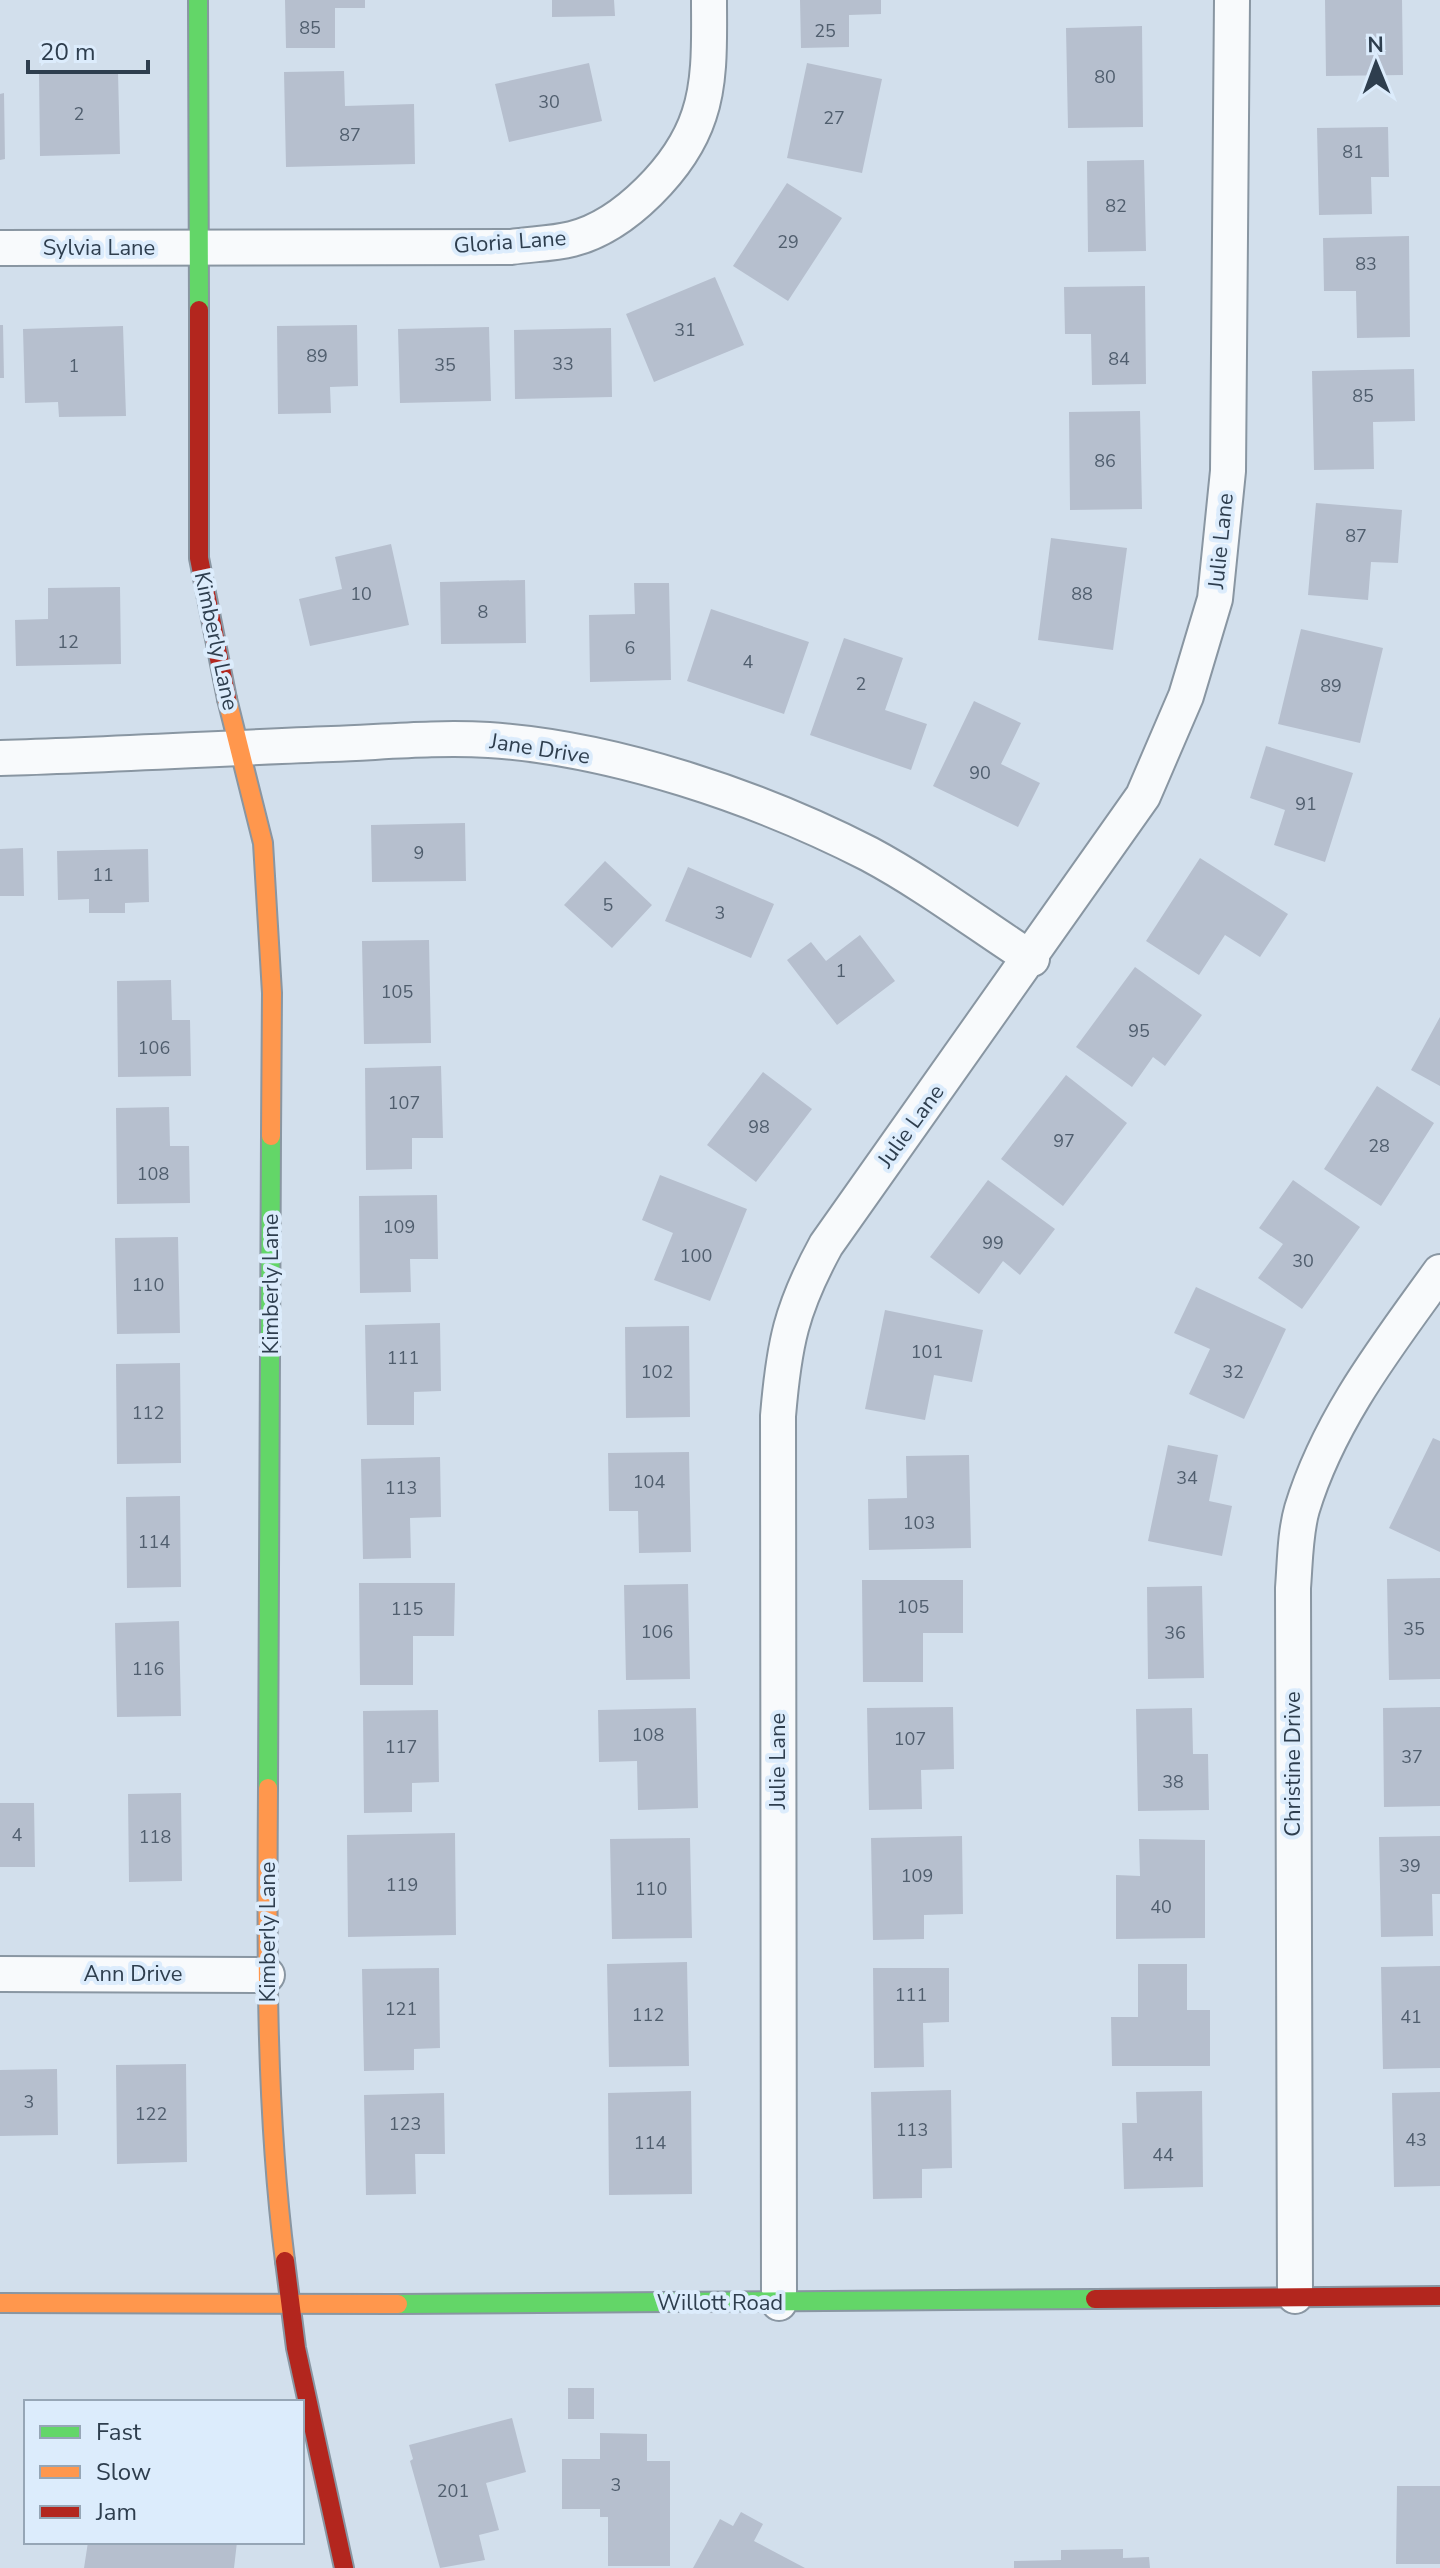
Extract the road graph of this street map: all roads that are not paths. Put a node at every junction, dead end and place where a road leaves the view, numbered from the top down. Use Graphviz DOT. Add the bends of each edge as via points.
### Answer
graph roads {
  1 [pos="198,0"];
  2 [pos="709,0"];
  3 [pos="1232,0"];
  4 [pos="0,248"];
  5 [pos="198,248"];
  6 [pos="240,746"];
  7 [pos="0,758"];
  8 [pos="1032,959"];
  9 [pos="1440,1272"];
  10 [pos="0,1974"];
  11 [pos="267,1975"];
  12 [pos="1295,2296"];
  13 [pos="1440,2296"];
  14 [pos="0,2303"];
  15 [pos="779,2303"];
  16 [pos="289,2304"];
  17 [pos="344,2568"];
  1 -- 5 [label="street, Kimberly Lane"];
  2 -- 5 [label="street, Gloria Lane" via="709,52 699,116 670,169 631,210 574,239 511,247"];
  3 -- 8 [label="street, Julie Lane" via="1228,471 1215,599 1186,696 1143,796"];
  4 -- 5 [label="street, Sylvia Lane"];
  5 -- 6 [label="street, Kimberly Lane" via="199,558 215,651"];
  6 -- 7 [label="street, Jane Drive"];
  6 -- 8 [label="street, Jane Drive" via="490,740 550,748 697,782 870,855"];
  6 -- 11 [label="street, Kimberly Lane" via="263,843 272,993"];
  8 -- 15 [label="street, Julie Lane" via="826,1245 800,1292 783,1353 778,1416"];
  9 -- 12 [label="street, Christine Drive" via="1363,1379 1325,1448 1301,1512 1293,1588"];
  10 -- 11 [label="street, Ann Drive"];
  11 -- 16 [label="street, Kimberly Lane" via="275,2184"];
  12 -- 13 [label="street, Willott Road"];
  12 -- 15 [label="street, Willott Road"];
  14 -- 16 [label="street, Willott Road"];
  15 -- 16 [label="street, Willott Road"];
  16 -- 17 [label="street, Kimberly Lane"];
}
